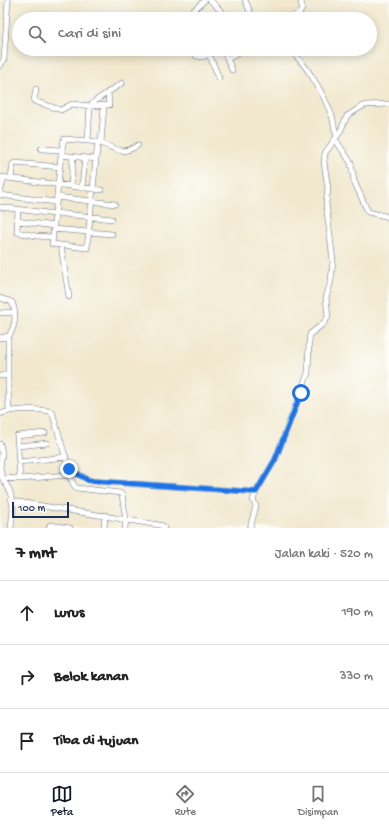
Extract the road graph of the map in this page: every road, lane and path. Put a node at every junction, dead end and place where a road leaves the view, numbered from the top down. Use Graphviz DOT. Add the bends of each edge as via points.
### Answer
graph roads {
  1 [pos="8,0"];
  2 [pos="204,0"];
  3 [pos="210,0"];
  4 [pos="245,0"];
  5 [pos="301,0"];
  6 [pos="194,10"];
  7 [pos="222,12"];
  8 [pos="250,12"];
  9 [pos="300,12"];
  10 [pos="196,56"];
  11 [pos="205,56"];
  12 [pos="210,56"];
  13 [pos="226,56"];
  14 [pos="233,56"];
  15 [pos="296,56"];
  16 [pos="227,59"];
  17 [pos="0,66"];
  18 [pos="232,70"];
  19 [pos="219,78"];
  20 [pos="122,83"];
  21 [pos="36,89"];
  22 [pos="108,92"];
  23 [pos="389,104"];
  24 [pos="90,106"];
  25 [pos="104,106"];
  26 [pos="336,138"];
  27 [pos="88,142"];
  28 [pos="100,143"];
  29 [pos="138,145"];
  30 [pos="41,148"];
  31 [pos="62,152"];
  32 [pos="73,156"];
  33 [pos="85,158"];
  34 [pos="96,159"];
  35 [pos="60,167"];
  36 [pos="2,177"];
  37 [pos="11,178"];
  38 [pos="58,184"];
  39 [pos="71,186"];
  40 [pos="82,187"];
  41 [pos="94,189"];
  42 [pos="101,190"];
  43 [pos="0,194"];
  44 [pos="56,200"];
  45 [pos="92,202"];
  46 [pos="115,204"];
  47 [pos="0,207"];
  48 [pos="18,209"];
  49 [pos="55,213"];
  50 [pos="91,217"];
  51 [pos="389,217"];
  52 [pos="112,219"];
  53 [pos="17,221"];
  54 [pos="54,227"];
  55 [pos="89,232"];
  56 [pos="112,234"];
  57 [pos="52,238"];
  58 [pos="61,246"];
  59 [pos="69,297"];
  60 [pos="0,298"];
  61 [pos="15,312"];
  62 [pos="0,313"];
  63 [pos="9,336"];
  64 [pos="0,338"];
  65 [pos="8,375"];
  66 [pos="0,376"];
  67 [pos="9,411"];
  68 [pos="0,414"];
  69 [pos="45,433"];
  70 [pos="47,443"];
  71 [pos="0,444"];
  72 [pos="18,446"];
  73 [pos="66,457"];
  74 [pos="19,462"];
  75 [pos="2,478"];
  76 [pos="20,479"];
  77 [pos="256,492"];
  78 [pos="12,501"];
  79 [pos="105,515"];
  80 [pos="126,519"];
  81 [pos="64,527"];
  82 [pos="11,528"];
  83 [pos="50,528"];
  84 [pos="70,528"];
  85 [pos="104,528"];
  86 [pos="125,528"];
  87 [pos="164,528"];
  88 [pos="250,528"];
  1 -- 17 [label="street" via="4,59"];
  2 -- 6 [label="street"];
  3 -- 7 [label="street"];
  4 -- 8 [label="street"];
  5 -- 9 [label="street"];
  10 -- 11 [label="street"];
  12 -- 19 [label="street"];
  13 -- 16 [label="street"];
  14 -- 16 [label="street"];
  15 -- 26 [label="street" via="312,77 331,114"];
  16 -- 18 [label="street"];
  20 -- 22 [label="street"];
  21 -- 24 [label="street" via="35,102 61,110 72,104"];
  22 -- 24 [label="street"];
  22 -- 25 [label="street" via="109,105"];
  23 -- 26 [label="street" via="361,107 347,116"];
  24 -- 25 [label="street"];
  24 -- 27 [label="street"];
  25 -- 28 [label="street"];
  26 -- 51 [label="street" via="350,163 368,212"];
  26 -- 77 [label="street" via="324,157 332,261 326,298 328,317 310,334 308,373 275,460"];
  27 -- 28 [label="street"];
  27 -- 31 [label="street" via="64,139"];
  28 -- 29 [label="street" via="117,150 132,149"];
  28 -- 34 [label="street"];
  30 -- 31 [label="street"];
  31 -- 32 [label="street"];
  31 -- 35 [label="street"];
  32 -- 33 [label="street"];
  32 -- 39 [label="street"];
  33 -- 34 [label="street"];
  33 -- 40 [label="street"];
  34 -- 41 [label="street"];
  35 -- 37 [label="street" via="15,163 12,164"];
  35 -- 38 [label="street"];
  36 -- 37 [label="street"];
  36 -- 43 [label="street"];
  37 -- 38 [label="street"];
  38 -- 39 [label="street"];
  38 -- 44 [label="street"];
  39 -- 40 [label="street"];
  40 -- 41 [label="street"];
  41 -- 42 [label="street"];
  41 -- 45 [label="street"];
  43 -- 44 [label="street"];
  44 -- 45 [label="street"];
  44 -- 49 [label="street"];
  45 -- 46 [label="street"];
  45 -- 50 [label="street"];
  47 -- 48 [label="street"];
  48 -- 49 [label="street"];
  48 -- 53 [label="street"];
  49 -- 50 [label="street"];
  49 -- 54 [label="street"];
  50 -- 52 [label="street"];
  50 -- 55 [label="street"];
  53 -- 54 [label="street"];
  53 -- 57 [label="street" via="17,232"];
  54 -- 55 [label="street"];
  54 -- 57 [label="street"];
  55 -- 56 [label="street"];
  55 -- 58 [label="street" via="87,248"];
  57 -- 58 [label="street" via="52,244"];
  58 -- 59 [label="street"];
  60 -- 61 [label="street" via="12,302"];
  61 -- 62 [label="street"];
  61 -- 63 [label="street"];
  63 -- 64 [label="street"];
  63 -- 65 [label="street"];
  65 -- 66 [label="street"];
  65 -- 67 [label="street"];
  67 -- 68 [label="street"];
  67 -- 73 [label="street" via="52,412"];
  69 -- 72 [label="street" via="17,436"];
  70 -- 72 [label="street"];
  71 -- 75 [label="street"];
  72 -- 74 [label="street"];
  73 -- 74 [label="street"];
  73 -- 77 [label="street" via="69,469 91,480"];
  74 -- 76 [label="street"];
  75 -- 76 [label="street"];
  75 -- 78 [label="street" via="9,489"];
  76 -- 80 [label="street" via="66,475 77,488 120,493"];
  77 -- 88 [label="street" via="253,500 256,506"];
  78 -- 79 [label="street"];
  78 -- 82 [label="street"];
  79 -- 80 [label="street"];
  79 -- 85 [label="street"];
  80 -- 86 [label="street"];
  80 -- 87 [label="street"];
  81 -- 83 [label="street" via="50,525"];
  81 -- 84 [label="street"];
}
